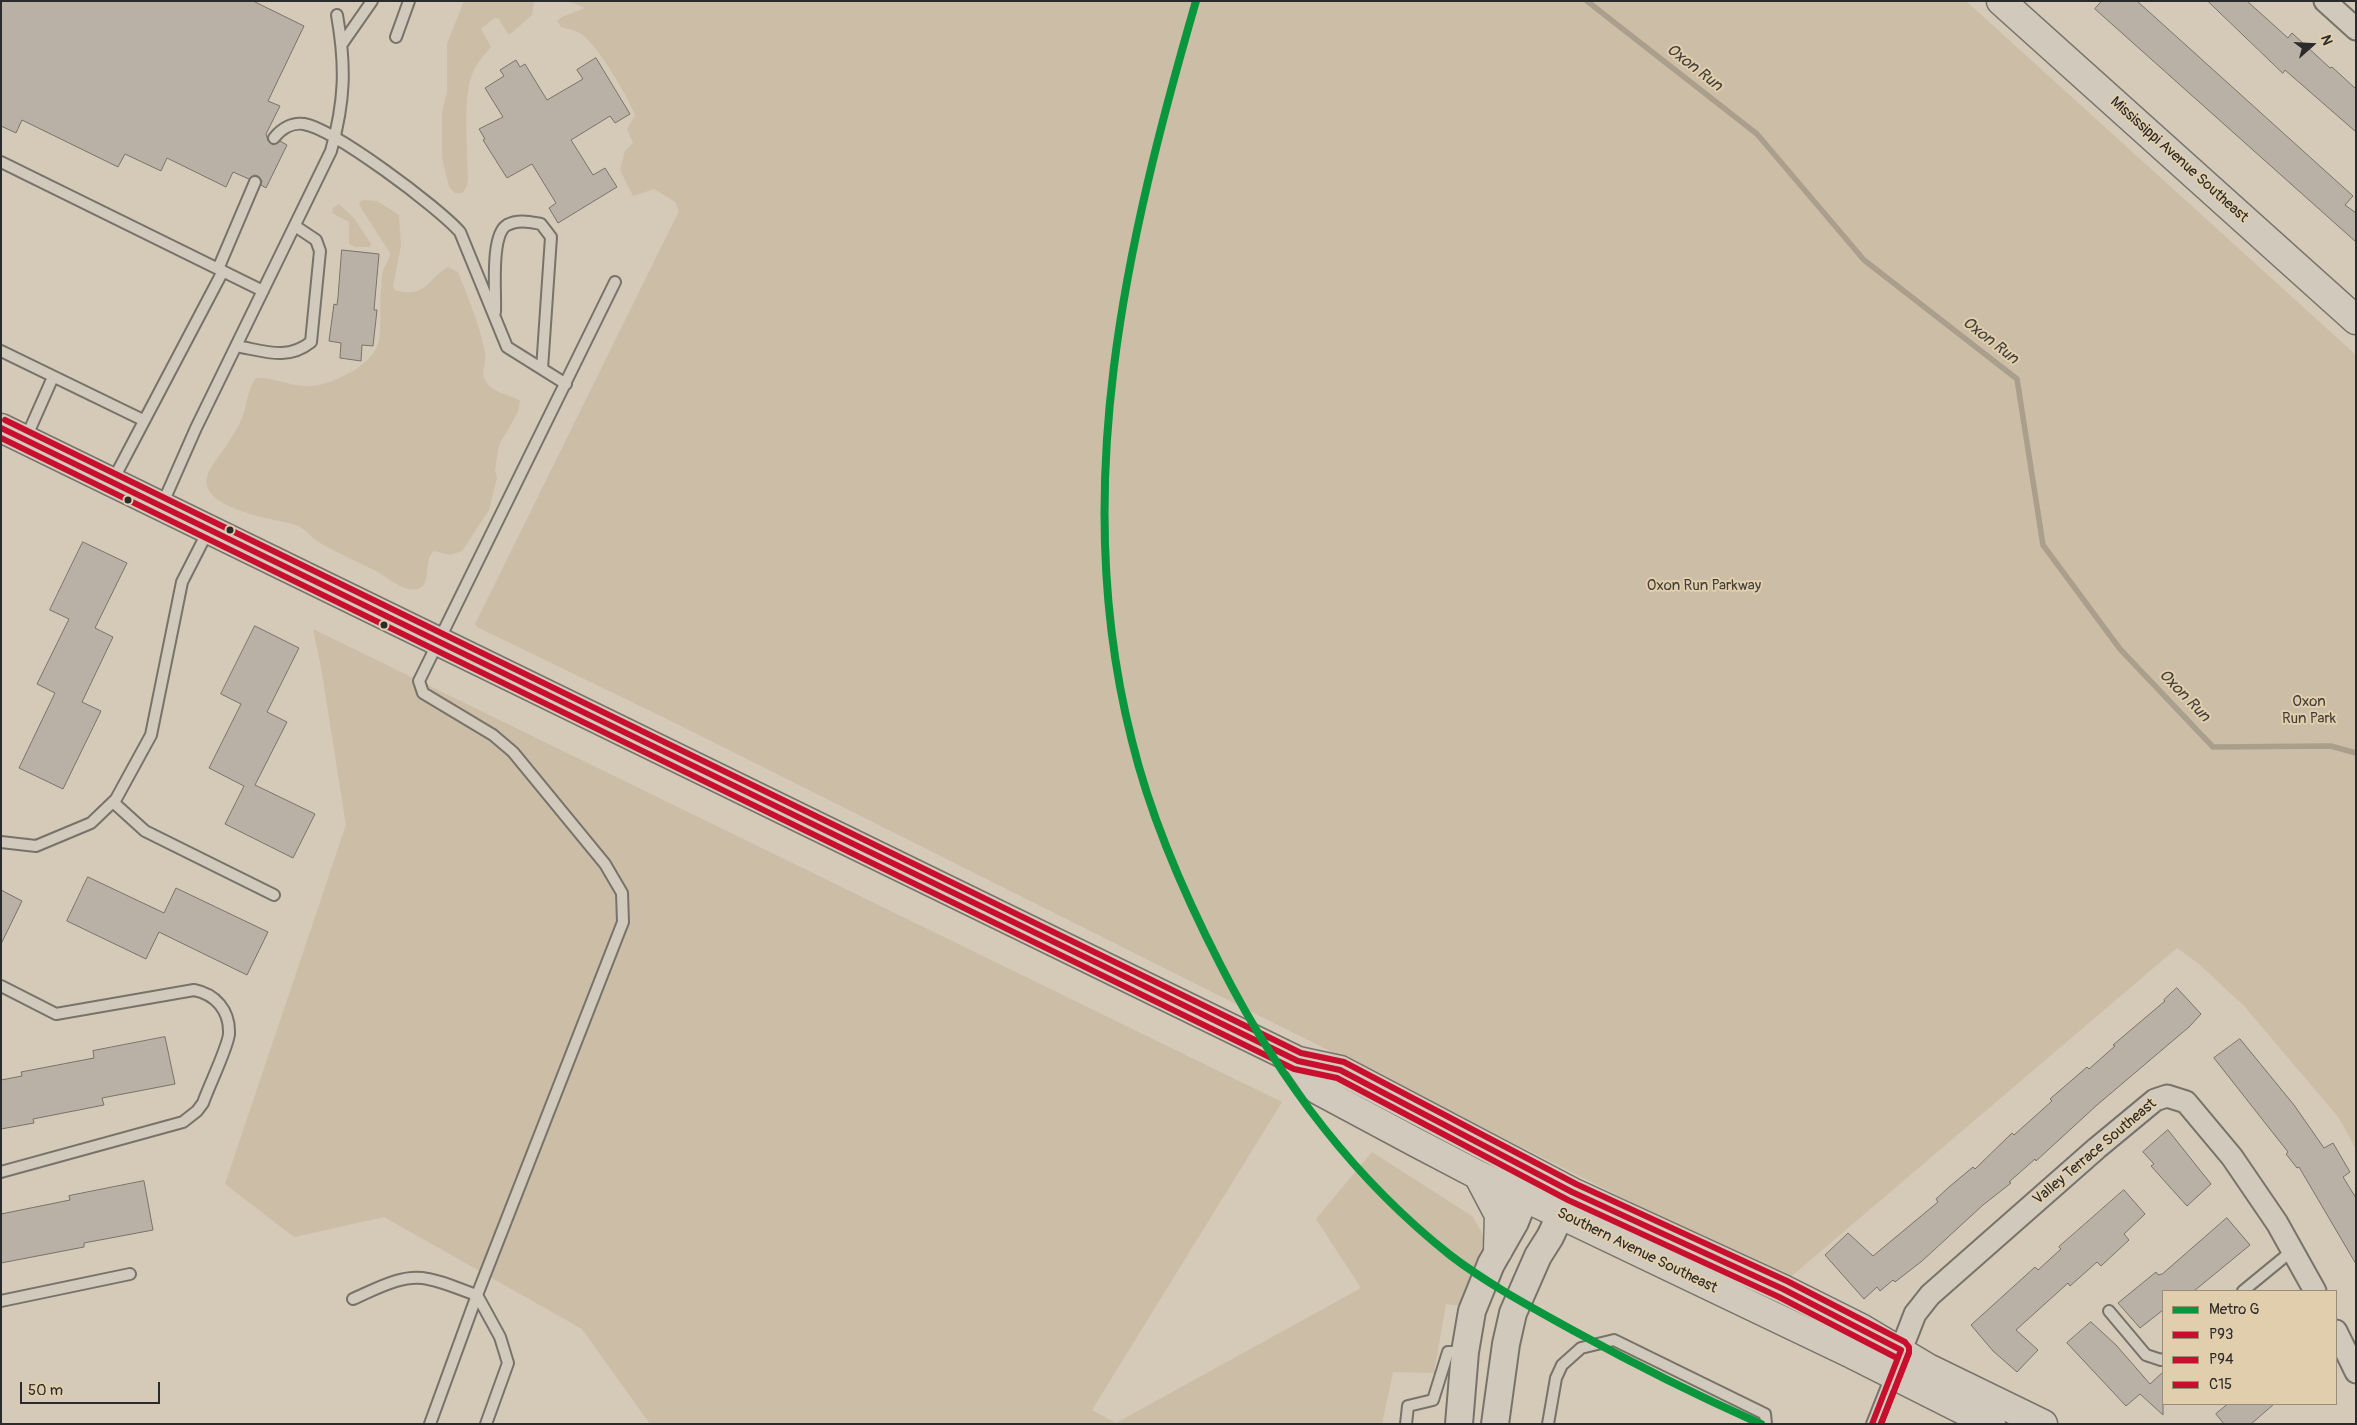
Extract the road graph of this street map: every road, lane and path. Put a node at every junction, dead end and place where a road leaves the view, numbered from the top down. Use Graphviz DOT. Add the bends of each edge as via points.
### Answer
graph roads {
  1 [pos="372,1"];
  2 [pos="409,1"];
  3 [pos="2001,1"];
  4 [pos="2325,1"];
  5 [pos="337,15"];
  6 [pos="2356,29"];
  7 [pos="396,37"];
  8 [pos="342,44"];
  9 [pos="274,138"];
  10 [pos="335,138"];
  11 [pos="1,162"];
  12 [pos="255,182"];
  13 [pos="295,226"];
  14 [pos="220,270"];
  15 [pos="615,282"];
  16 [pos="263,291"];
  17 [pos="495,318"];
  18 [pos="2356,320"];
  19 [pos="236,346"];
  20 [pos="1,351"];
  21 [pos="542,370"];
  22 [pos="53,377"];
  23 [pos="566,384"];
  24 [pos="143,420"];
  25 [pos="13,434"];
  26 [pos="112,483"];
  27 [pos="162,506"];
  28 [pos="209,530"];
  29 [pos="437,642"];
  30 [pos="113,802"];
  31 [pos="1,842"];
  32 [pos="274,895"];
  33 [pos="1,986"];
  34 [pos="1298,1060"];
  35 [pos="1,1172"];
  36 [pos="1535,1172"];
  37 [pos="1478,1175"];
  38 [pos="1525,1197"];
  39 [pos="1566,1203"];
  40 [pos="1498,1250"];
  41 [pos="2293,1250"];
  42 [pos="130,1274"];
  43 [pos="2244,1290"];
  44 [pos="2312,1290"];
  45 [pos="477,1295"];
  46 [pos="353,1299"];
  47 [pos="1,1301"];
  48 [pos="2109,1311"];
  49 [pos="2337,1333"];
  50 [pos="1901,1350"];
  51 [pos="1465,1352"];
  52 [pos="2162,1359"];
  53 [pos="2356,1372"];
  54 [pos="1891,1375"];
  55 [pos="430,1424"];
  56 [pos="486,1424"];
  57 [pos="1406,1424"];
  58 [pos="1459,1424"];
  59 [pos="1495,1424"];
  60 [pos="1548,1424"];
  61 [pos="1766,1424"];
  62 [pos="1872,1424"];
  63 [pos="1991,1424"];
  64 [pos="2043,1424"];
  1 -- 8 [label="lane"];
  2 -- 7 [label="lane"];
  3 -- 18 [label="main road, Mississippi Avenue Southeast"];
  4 -- 6 [label="street"];
  5 -- 8 [label="lane"];
  8 -- 10 [label="lane" via="344,81"];
  9 -- 10 [label="lane" via="281,130 302,123"];
  10 -- 13 [label="lane" via="332,151"];
  10 -- 17 [label="lane" via="447,218 460,232"];
  11 -- 14 [label="lane"];
  12 -- 14 [label="lane"];
  13 -- 16 [label="lane"];
  13 -- 19 [label="lane" via="316,240 320,251 311,342 300,351 284,354"];
  14 -- 16 [label="lane"];
  14 -- 24 [label="lane"];
  15 -- 23 [label="lane"];
  16 -- 19 [label="lane"];
  17 -- 21 [label="lane" via="507,347"];
  17 -- 21 [label="lane" via="496,240 507,225 522,221 541,224 551,237"];
  19 -- 27 [label="lane"];
  20 -- 22 [label="lane"];
  21 -- 23 [label="lane"];
  22 -- 24 [label="lane"];
  22 -- 25 [label="lane"];
  23 -- 29 [label="lane"];
  24 -- 26 [label="lane"];
  25 -- 26 [label="main road, Southern Avenue Southeast"];
  26 -- 27 [label="main road, Southern Avenue Southeast"];
  27 -- 28 [label="main road, Southern Avenue Southeast"];
  28 -- 29 [label="main road, Southern Avenue Southeast"];
  28 -- 30 [label="lane" via="182,582 151,735"];
  29 -- 34 [label="main road, Southern Avenue Southeast"];
  29 -- 45 [label="lane" via="419,681 423,693 513,752 605,864 622,893 623,922"];
  30 -- 31 [label="lane" via="91,823 36,846"];
  30 -- 32 [label="lane" via="145,831"];
  33 -- 35 [label="lane" via="56,1014 194,990 208,993 221,1004 229,1035 203,1103 183,1122"];
  34 -- 36 [label="main road, Southern Avenue Southeast" via="1340,1070"];
  34 -- 37 [label="main road, Southern Avenue Southeast" via="1318,1090"];
  36 -- 38 [label="street"];
  36 -- 39 [label="main road, Southern Avenue Southeast"];
  37 -- 38 [label="main road, Southern Avenue Southeast"];
  37 -- 40 [label="main road" via="1499,1215"];
  38 -- 39 [label="main road, Southern Avenue Southeast"];
  38 -- 40 [label="street"];
  39 -- 50 [label="main road, Southern Avenue Southeast" via="1783,1289"];
  39 -- 54 [label="main road, Southern Avenue Southeast"];
  39 -- 59 [label="street" via="1513,1312"];
  40 -- 51 [label="street" via="1472,1311"];
  41 -- 43 [label="lane"];
  41 -- 44 [label="street, Valley Terrace Southeast"];
  41 -- 50 [label="street, Valley Terrace Southeast" via="2256,1189 2186,1102 2174,1097 2161,1097 2096,1148 1930,1295 1915,1314"];
  42 -- 47 [label="lane"];
  45 -- 46 [label="lane" via="428,1278 414,1278 387,1284"];
  45 -- 55 [label="lane"];
  45 -- 56 [label="lane" via="500,1337 508,1363"];
  48 -- 52 [label="lane" via="2146,1355"];
  49 -- 53 [label="street"];
  50 -- 54 [label="lane"];
  50 -- 64 [label="main road, Southern Avenue Southeast" via="1928,1368"];
  51 -- 57 [label="lane" via="1448,1352 1433,1400 1408,1406"];
  51 -- 58 [label="street"];
  54 -- 62 [label="lane"];
  54 -- 63 [label="main road, Southern Avenue Southeast"];
  60 -- 61 [label="lane" via="1556,1378 1562,1365 1581,1348 1614,1340 1765,1414"];
}
